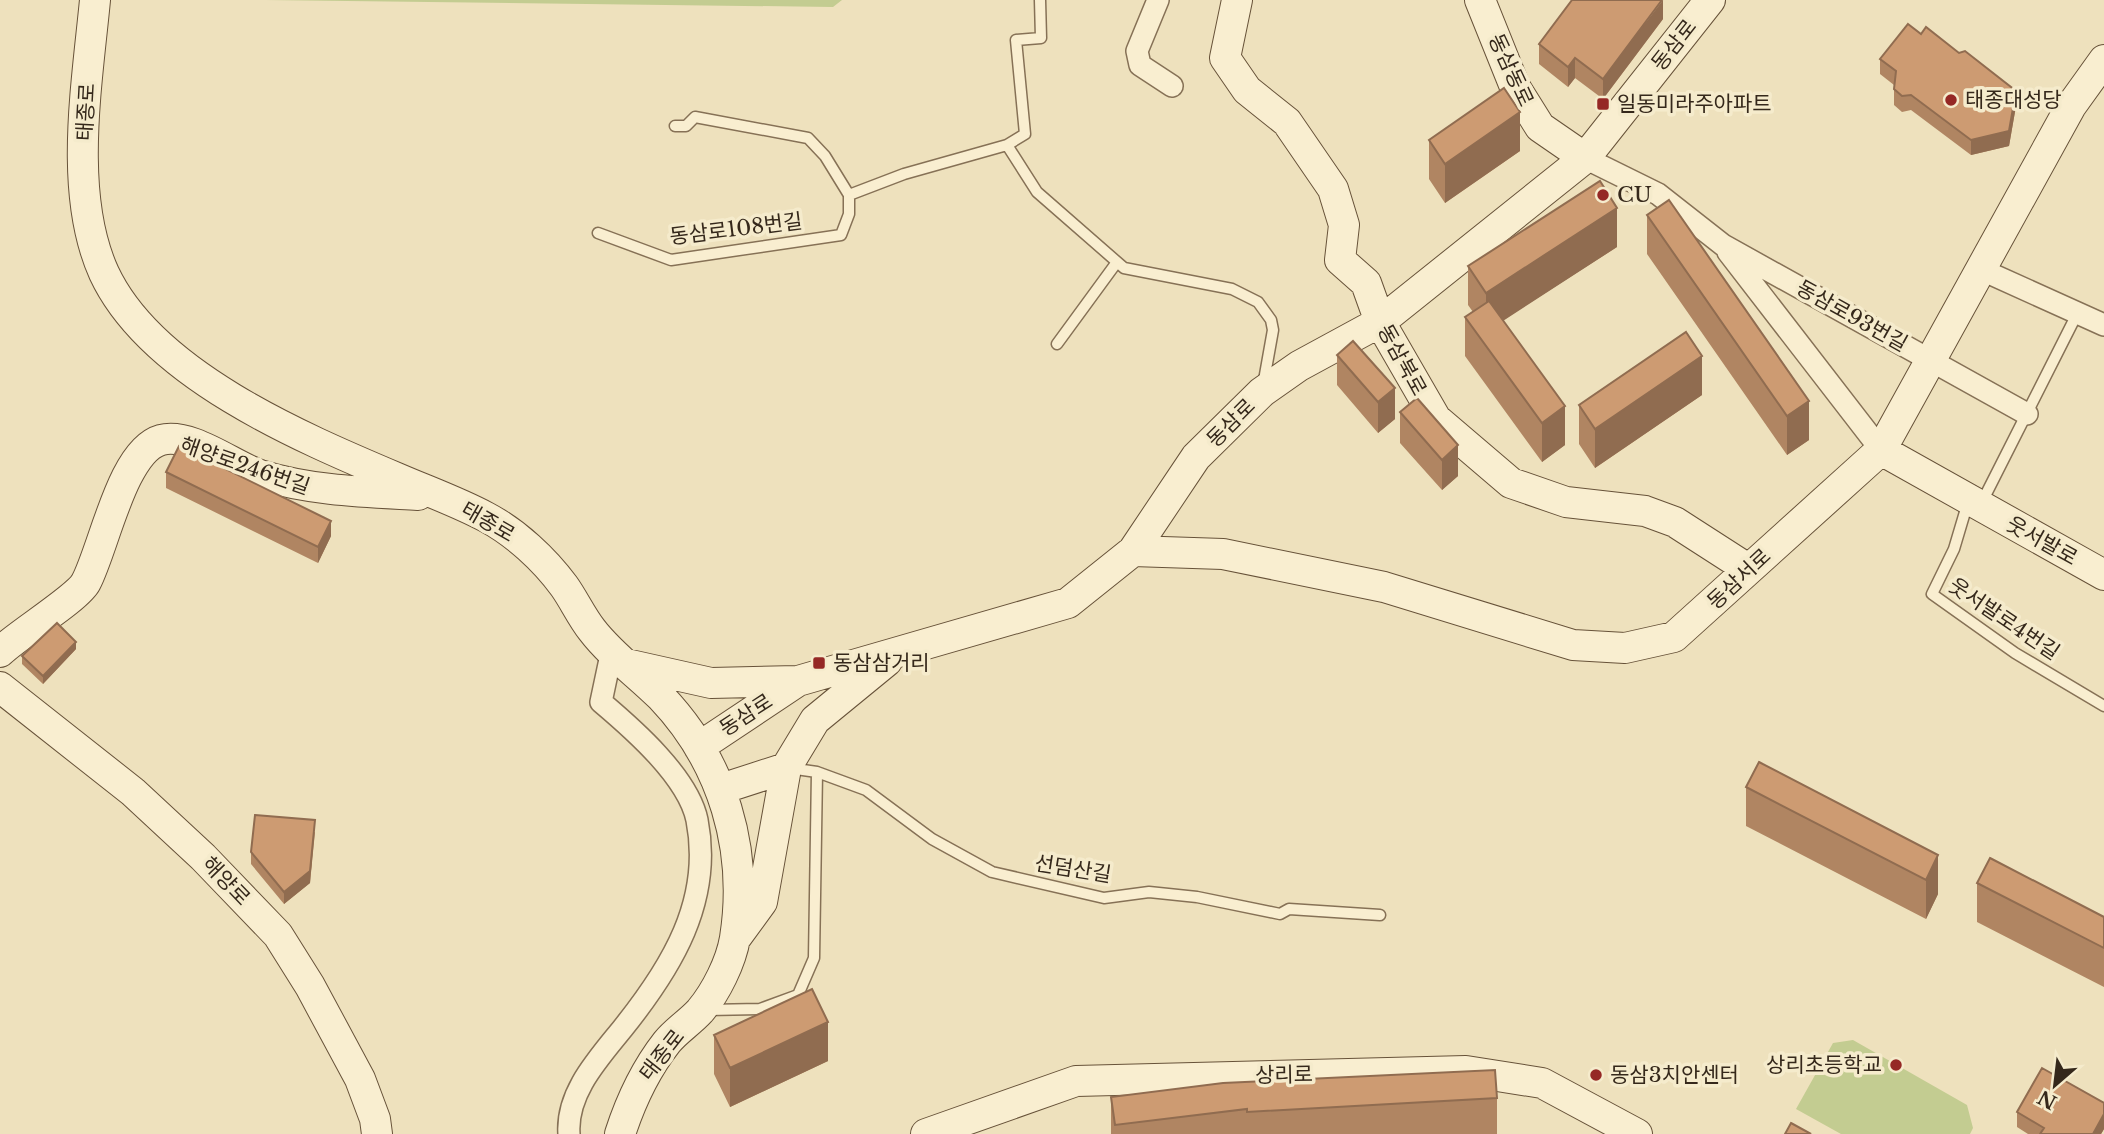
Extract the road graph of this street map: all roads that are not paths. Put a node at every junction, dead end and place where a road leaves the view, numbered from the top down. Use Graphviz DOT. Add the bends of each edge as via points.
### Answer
graph roads {
  1 [pos="95,0"];
  2 [pos="1040,0"];
  3 [pos="1158,0"];
  4 [pos="1237,0"];
  5 [pos="1480,0"];
  6 [pos="1710,0"];
  7 [pos="2104,60"];
  8 [pos="1172,86"];
  9 [pos="675,126"];
  10 [pos="1007,145"];
  11 [pos="1585,158"];
  12 [pos="849,195"];
  13 [pos="598,233"];
  14 [pos="1723,245"];
  15 [pos="1117,262"];
  16 [pos="1980,269"];
  17 [pos="2077,314"];
  18 [pos="1380,322"];
  19 [pos="2104,325"];
  20 [pos="1057,344"];
  21 [pos="1931,360"];
  22 [pos="1262,392"];
  23 [pos="2027,414"];
  24 [pos="1881,450"];
  25 [pos="338,453"];
  26 [pos="319,491"];
  27 [pos="437,495"];
  28 [pos="1974,504"];
  29 [pos="1133,551"];
  30 [pos="1748,569"];
  31 [pos="2104,575"];
  32 [pos="0,652"];
  33 [pos="897,653"];
  34 [pos="619,657"];
  35 [pos="798,681"];
  36 [pos="0,687"];
  37 [pos="2104,706"];
  38 [pos="699,747"];
  39 [pos="786,768"];
  40 [pos="817,772"];
  41 [pos="721,789"];
  42 [pos="1380,915"];
  43 [pos="735,940"];
  44 [pos="701,1010"];
  45 [pos="377,1134"];
  46 [pos="569,1134"];
  47 [pos="620,1134"];
  48 [pos="926,1134"];
  49 [pos="1637,1134"];
  1 -- 25 [label="street, 태종로" via="83,172 104,273 159,347 193,374"];
  2 -- 10 [label="lane" via="1041,38 1016,40 1025,134"];
  3 -- 8 [label="street" via="1137,51 1140,65"];
  4 -- 18 [label="street, 동삼북로" via="1225,58 1247,90 1287,121 1333,189 1344,225 1340,260 1366,283"];
  5 -- 11 [label="street, 동삼동로" via="1515,87 1540,127"];
  6 -- 11 [label="street, 동삼로"];
  7 -- 16 [label="street, 동삼서로" via="2071,106"];
  9 -- 12 [label="lane" via="686,126 695,117 808,138"];
  10 -- 12 [label="lane"];
  10 -- 15 [label="lane" via="1037,192"];
  11 -- 14 [label="street, 동삼로93번길" via="1658,194"];
  11 -- 18 [label="street, 동삼로"];
  12 -- 13 [label="lane, 동삼로108번길" via="849,215 841,235 671,260"];
  14 -- 21 [label="street, 동삼로93번길"];
  14 -- 24 [label="street"];
  15 -- 20 [label="lane"];
  15 -- 22 [label="lane" via="1132,272 1232,289 1258,302 1273,330"];
  16 -- 17 [label="street"];
  16 -- 21 [label="street, 동삼서로"];
  17 -- 19 [label="street"];
  17 -- 23 [label="lane"];
  18 -- 22 [label="street, 동삼로"];
  18 -- 30 [label="street, 동삼북로" via="1436,419 1511,483 1566,502 1646,511 1675,522"];
  21 -- 23 [label="street, 동삼로93번길"];
  21 -- 24 [label="street, 동삼서로"];
  22 -- 29 [label="street, 동삼로" via="1196,457"];
  23 -- 28 [label="lane"];
  24 -- 28 [label="street, 웃서발로"];
  24 -- 30 [label="street, 동삼서로"];
  25 -- 26 [label="street"];
  25 -- 27 [label="street, 태종로"];
  26 -- 27 [label="street, 해양로246번길"];
  26 -- 32 [label="street, 해양로246번길" via="258,474 192,443 162,440 140,454 127,477 85,585"];
  27 -- 34 [label="street, 태종로" via="488,517 530,548 562,583 593,632"];
  28 -- 31 [label="street, 웃서발로"];
  28 -- 37 [label="lane, 웃서발로4번길" via="1932,594 2015,653"];
  29 -- 30 [label="street, 동삼서로" via="1236,557 1384,587 1573,645 1625,649 1674,637"];
  29 -- 33 [label="street, 동삼로" via="1068,603"];
  33 -- 35 [label="street, 동삼로"];
  33 -- 39 [label="street" via="815,720"];
  34 -- 35 [label="street" via="711,683"];
  34 -- 38 [label="street, 태종로" via="664,700"];
  34 -- 46 [label="street" via="601,702 646,740 674,776 696,818 699,864 693,912 670,966 588,1071 568,1115"];
  35 -- 38 [label="street, 동삼로"];
  36 -- 45 [label="street, 해양로" via="133,792 278,935 360,1079"];
  38 -- 41 [label="street, 태종로"];
  39 -- 40 [label="lane, 선덤산길"];
  39 -- 41 [label="street"];
  39 -- 43 [label="street" via="762,902"];
  40 -- 42 [label="lane, 선덤산길" via="866,790 932,839 992,872 1035,884 1104,898 1149,892 1197,897 1280,914 1289,909"];
  40 -- 44 [label="lane" via="814,958 798,995 760,1009"];
  41 -- 43 [label="street, 태종로" via="735,835"];
  43 -- 44 [label="street, 태종로"];
  44 -- 47 [label="street, 태종로" via="668,1040 635,1091"];
  48 -- 49 [label="street, 상리로" via="1076,1081 1466,1071 1542,1083"];
}
